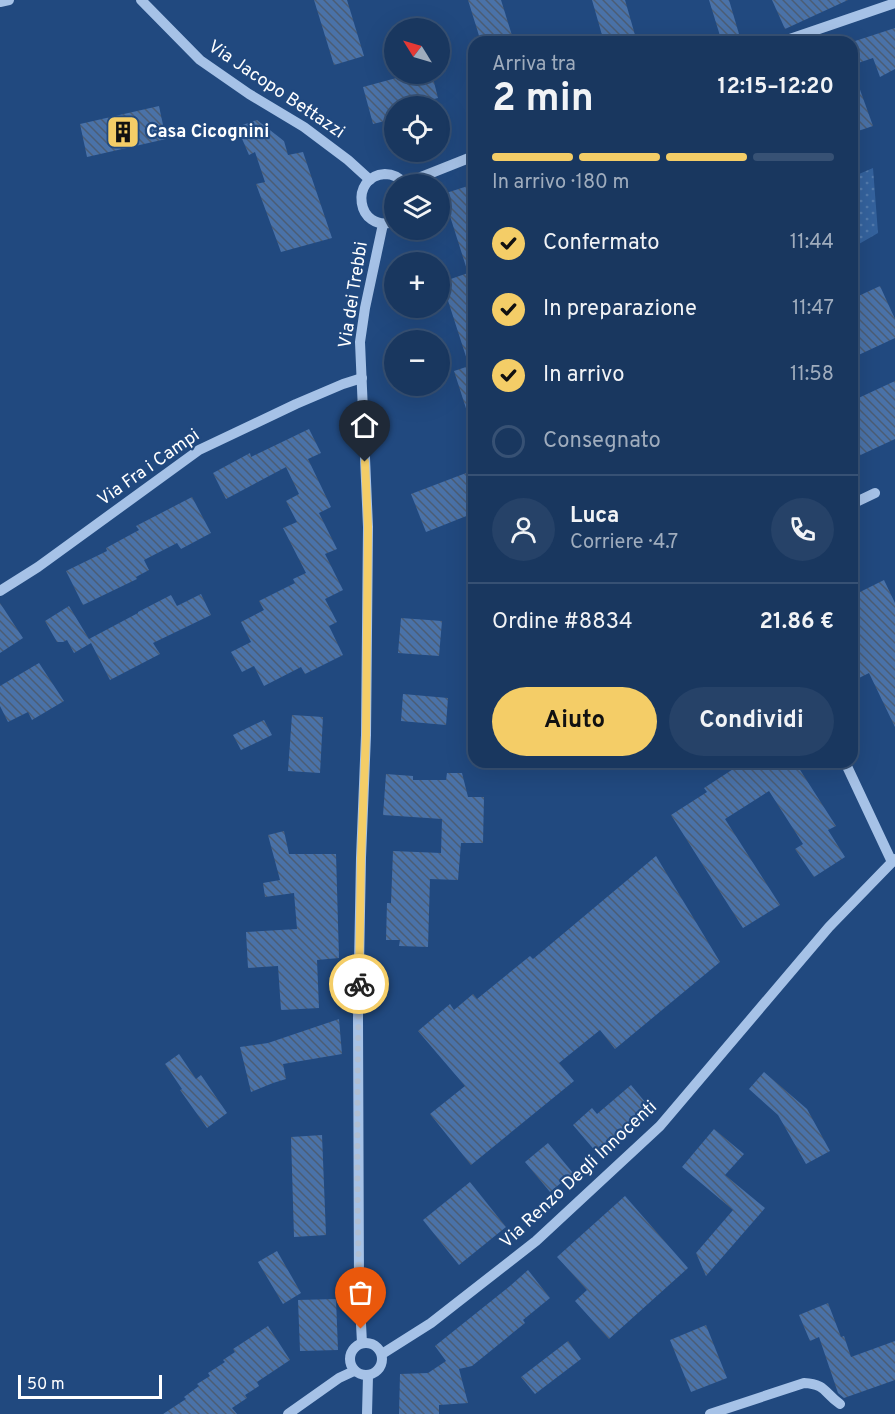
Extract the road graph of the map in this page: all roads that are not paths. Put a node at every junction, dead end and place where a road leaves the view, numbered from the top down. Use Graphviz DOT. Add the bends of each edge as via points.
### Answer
graph roads {
  1 [pos="9,0"];
  2 [pos="141,0"];
  3 [pos="0,2"];
  4 [pos="895,3"];
  5 [pos="799,36"];
  6 [pos="468,158"];
  7 [pos="427,174"];
  8 [pos="384,175"];
  9 [pos="369,180"];
  10 [pos="383,224"];
  11 [pos="362,378"];
  12 [pos="875,493"];
  13 [pos="858,501"];
  14 [pos="0,591"];
  15 [pos="848,768"];
  16 [pos="893,860"];
  17 [pos="362,1343"];
  18 [pos="381,1354"];
  19 [pos="354,1371"];
  20 [pos="368,1376"];
  21 [pos="840,1404"];
  22 [pos="288,1414"];
  23 [pos="367,1414"];
  24 [pos="710,1414"];
  1 -- 3 [label="street"];
  2 -- 9 [label="street, Via Jacopo Bettazzi" via="200,60 304,127"];
  4 -- 5 [label="street"];
  6 -- 7 [label="street"];
  8 -- 9 [label="street"];
  9 -- 10 [label="street" via="363,188 362,207 366,215"];
  10 -- 11 [label="street, Via dei Trebbi" via="360,342"];
  11 -- 14 [label="street, Via Fra i Campi" via="199,450"];
  11 -- 17 [label="street, Via dei Trebbi" via="368,527 358,1018"];
  12 -- 13 [label="street"];
  15 -- 16 [label="street"];
  16 -- 18 [label="street, Via Renzo Degli Innocenti" via="829,927 660,1126 536,1241 431,1323"];
  17 -- 18 [label="street" via="372,1344"];
  17 -- 19 [label="street" via="349,1357"];
  18 -- 20 [label="street" via="378,1371"];
  19 -- 20 [label="street"];
  19 -- 22 [label="street"];
  20 -- 23 [label="street"];
  21 -- 24 [label="street" via="823,1387 804,1383"];
}
